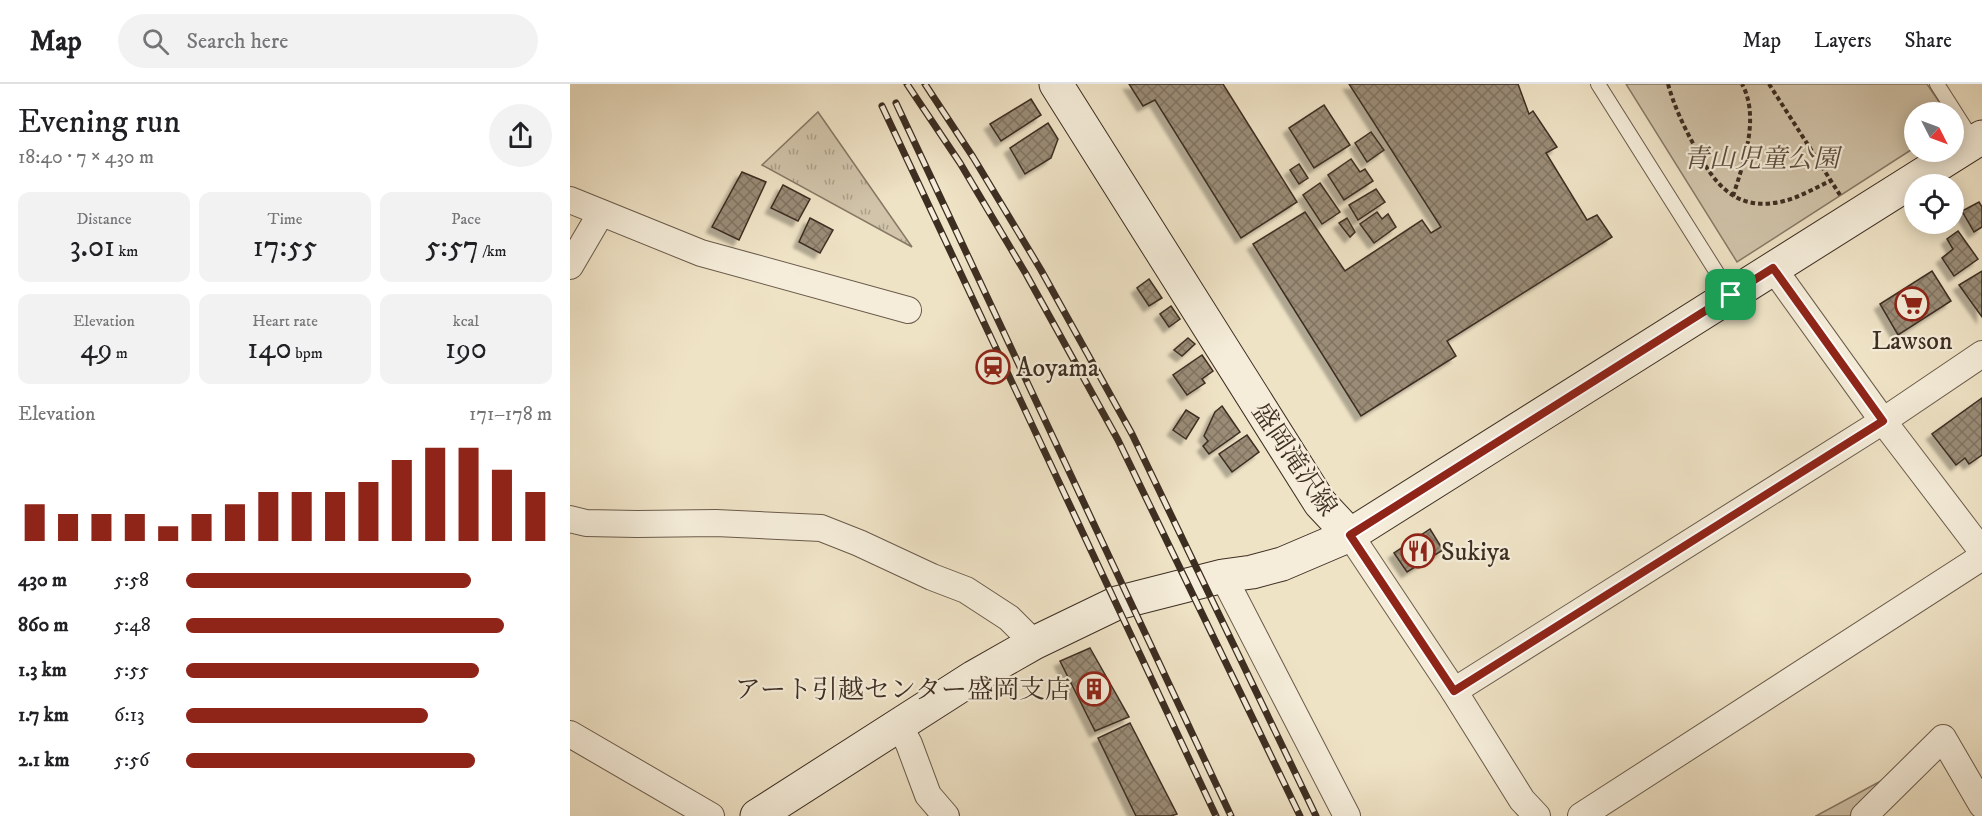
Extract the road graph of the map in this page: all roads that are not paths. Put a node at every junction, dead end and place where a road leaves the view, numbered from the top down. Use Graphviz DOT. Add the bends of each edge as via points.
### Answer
graph roads {
  1 [pos="1056,84"];
  2 [pos="1598,84"];
  3 [pos="1937,84"];
  4 [pos="1978,139"];
  5 [pos="570,200"];
  6 [pos="601,213"];
  7 [pos="570,267"];
  8 [pos="1773,268"];
  9 [pos="1731,295"];
  10 [pos="908,310"];
  11 [pos="1982,354"];
  12 [pos="1883,421"];
  13 [pos="570,519"];
  14 [pos="1350,535"];
  15 [pos="1982,551"];
  16 [pos="1982,557"];
  17 [pos="1223,576"];
  18 [pos="1034,643"];
  19 [pos="1454,691"];
  20 [pos="899,725"];
  21 [pos="570,734"];
  22 [pos="1982,805"];
  23 [pos="711,816"];
  24 [pos="757,816"];
  25 [pos="946,816"];
  26 [pos="1347,816"];
  27 [pos="1537,816"];
  28 [pos="1581,816"];
  29 [pos="1864,816"];
  1 -- 14 [label="main road, 盛岡滝沢線" via="1320,503"];
  2 -- 9 [label="lane"];
  3 -- 4 [label="lane"];
  4 -- 8 [label="main road, 盛岡滝沢線"];
  5 -- 6 [label="street"];
  6 -- 7 [label="street"];
  6 -- 10 [label="street" via="701,253"];
  8 -- 9 [label="main road, 盛岡滝沢線"];
  8 -- 12 [label="street"];
  9 -- 14 [label="main road, 盛岡滝沢線"];
  11 -- 12 [label="street"];
  12 -- 15 [label="street"];
  12 -- 19 [label="street"];
  13 -- 18 [label="street" via="586,523 821,528 966,590 1009,618"];
  14 -- 17 [label="main road" via="1282,564"];
  14 -- 19 [label="street"];
  16 -- 28 [label="street"];
  17 -- 18 [label="main road" via="1116,603"];
  17 -- 26 [label="street"];
  18 -- 20 [label="main road"];
  19 -- 27 [label="street" via="1522,800"];
  20 -- 24 [label="main road"];
  20 -- 25 [label="street" via="928,795"];
  21 -- 23 [label="street"];
  22 -- 29 [label="street" via="1943,738"];
}
